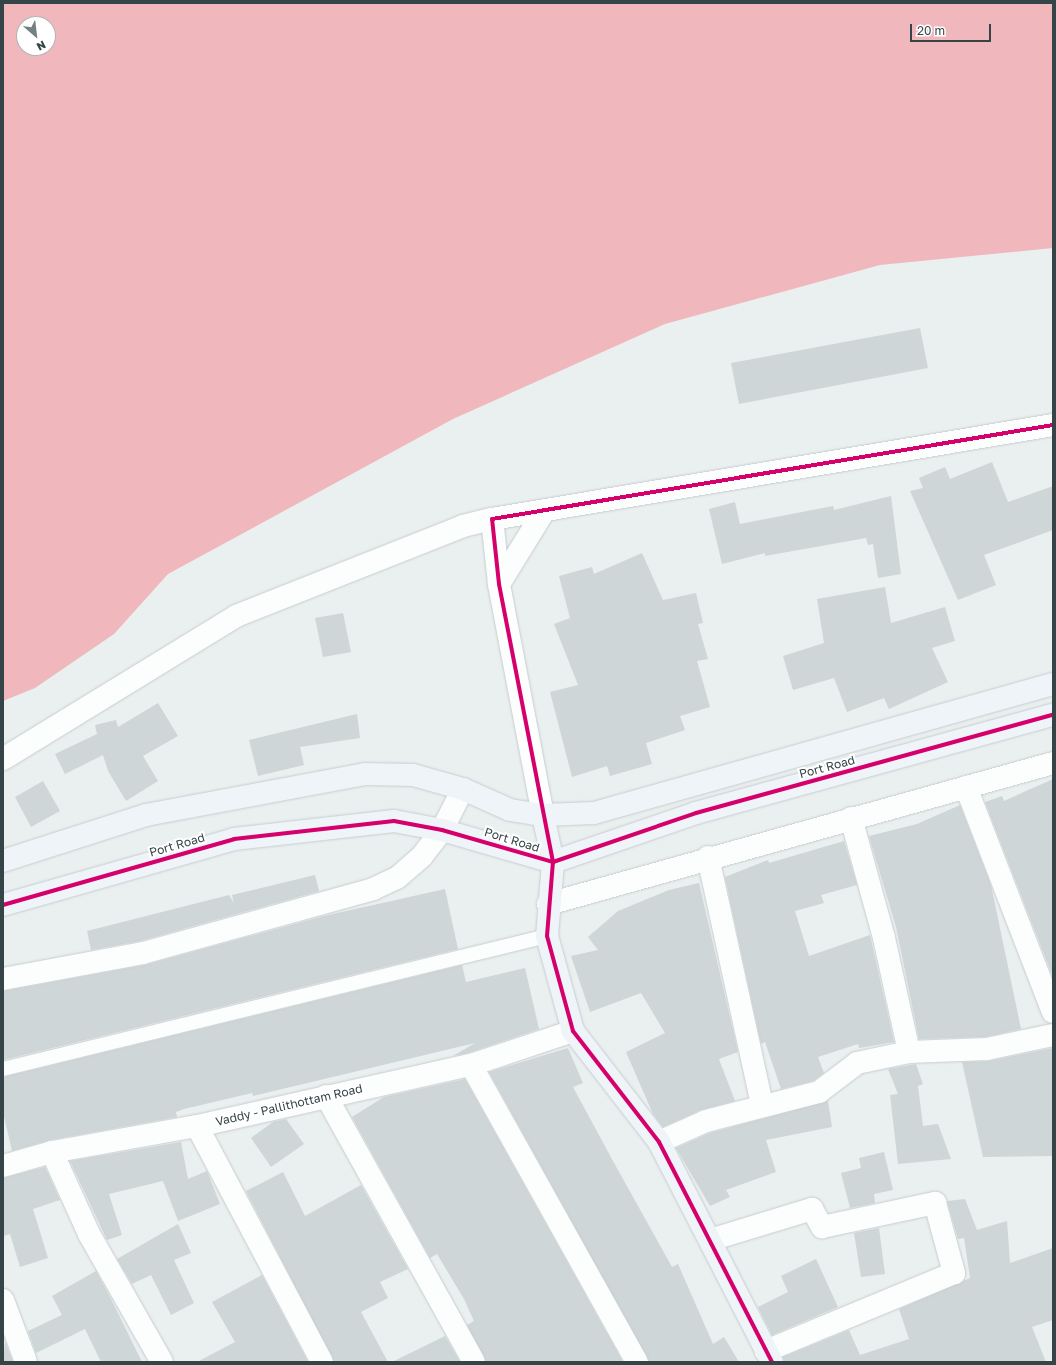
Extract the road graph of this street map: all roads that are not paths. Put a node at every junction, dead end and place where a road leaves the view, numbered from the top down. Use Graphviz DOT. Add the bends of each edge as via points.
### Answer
graph roads {
  1 [pos="1053,425"];
  2 [pos="544,511"];
  3 [pos="492,519"];
  4 [pos="499,584"];
  5 [pos="1053,684"];
  6 [pos="1053,715"];
  7 [pos="3,759"];
  8 [pos="1053,763"];
  9 [pos="966,786"];
  10 [pos="463,789"];
  11 [pos="543,815"];
  12 [pos="851,818"];
  13 [pos="442,830"];
  14 [pos="708,857"];
  15 [pos="3,861"];
  16 [pos="553,862"];
  17 [pos="548,904"];
  18 [pos="3,905"];
  19 [pos="547,936"];
  20 [pos="3,979"];
  21 [pos="1053,1012"];
  22 [pos="572,1032"];
  23 [pos="1053,1035"];
  24 [pos="909,1052"];
  25 [pos="472,1065"];
  26 [pos="3,1069"];
  27 [pos="326,1096"];
  28 [pos="762,1105"];
  29 [pos="197,1126"];
  30 [pos="659,1142"];
  31 [pos="52,1152"];
  32 [pos="3,1166"];
  33 [pos="710,1240"];
  34 [pos="3,1300"];
  35 [pos="769,1356"];
  36 [pos="26,1362"];
  37 [pos="162,1362"];
  38 [pos="322,1362"];
  39 [pos="474,1362"];
  40 [pos="637,1362"];
  1 -- 2 [label="street"];
  2 -- 3 [label="street"];
  2 -- 4 [label="street"];
  3 -- 4 [label="street"];
  3 -- 7 [label="street" via="463,526 236,616"];
  4 -- 11 [label="street"];
  5 -- 11 [label="street, Port Road" via="594,813"];
  6 -- 16 [label="street, Port Road" via="696,813"];
  8 -- 9 [label="street"];
  9 -- 12 [label="street"];
  9 -- 21 [label="street"];
  10 -- 11 [label="street, Port Road" via="510,810"];
  10 -- 13 [label="street"];
  10 -- 15 [label="street, Port Road" via="413,775 365,774 146,815"];
  11 -- 16 [label="street"];
  12 -- 14 [label="street"];
  12 -- 24 [label="street" via="884,938"];
  13 -- 16 [label="street, Port Road"];
  13 -- 18 [label="street, Port Road" via="394,821 234,839"];
  13 -- 20 [label="street" via="397,878 373,889 143,954"];
  14 -- 17 [label="street"];
  14 -- 28 [label="street"];
  16 -- 17 [label="street"];
  17 -- 19 [label="street"];
  19 -- 22 [label="street"];
  19 -- 26 [label="lane"];
  22 -- 25 [label="street, Vaddy - Pallithottam Road"];
  22 -- 30 [label="street"];
  23 -- 24 [label="street" via="987,1049"];
  24 -- 28 [label="street" via="857,1063 819,1092"];
  25 -- 27 [label="street, Vaddy - Pallithottam Road"];
  25 -- 40 [label="street"];
  27 -- 29 [label="street, Vaddy - Pallithottam Road"];
  27 -- 39 [label="street"];
  28 -- 30 [label="street" via="706,1121"];
  29 -- 31 [label="street, Vaddy - Pallithottam Road"];
  29 -- 38 [label="street"];
  30 -- 33 [label="street"];
  31 -- 32 [label="street, Vaddy - Pallithottam Road"];
  31 -- 37 [label="street" via="89,1234"];
  33 -- 35 [label="street"];
  33 -- 35 [label="street" via="812,1209 822,1227 935,1203 954,1273"];
  34 -- 36 [label="street"];
}
